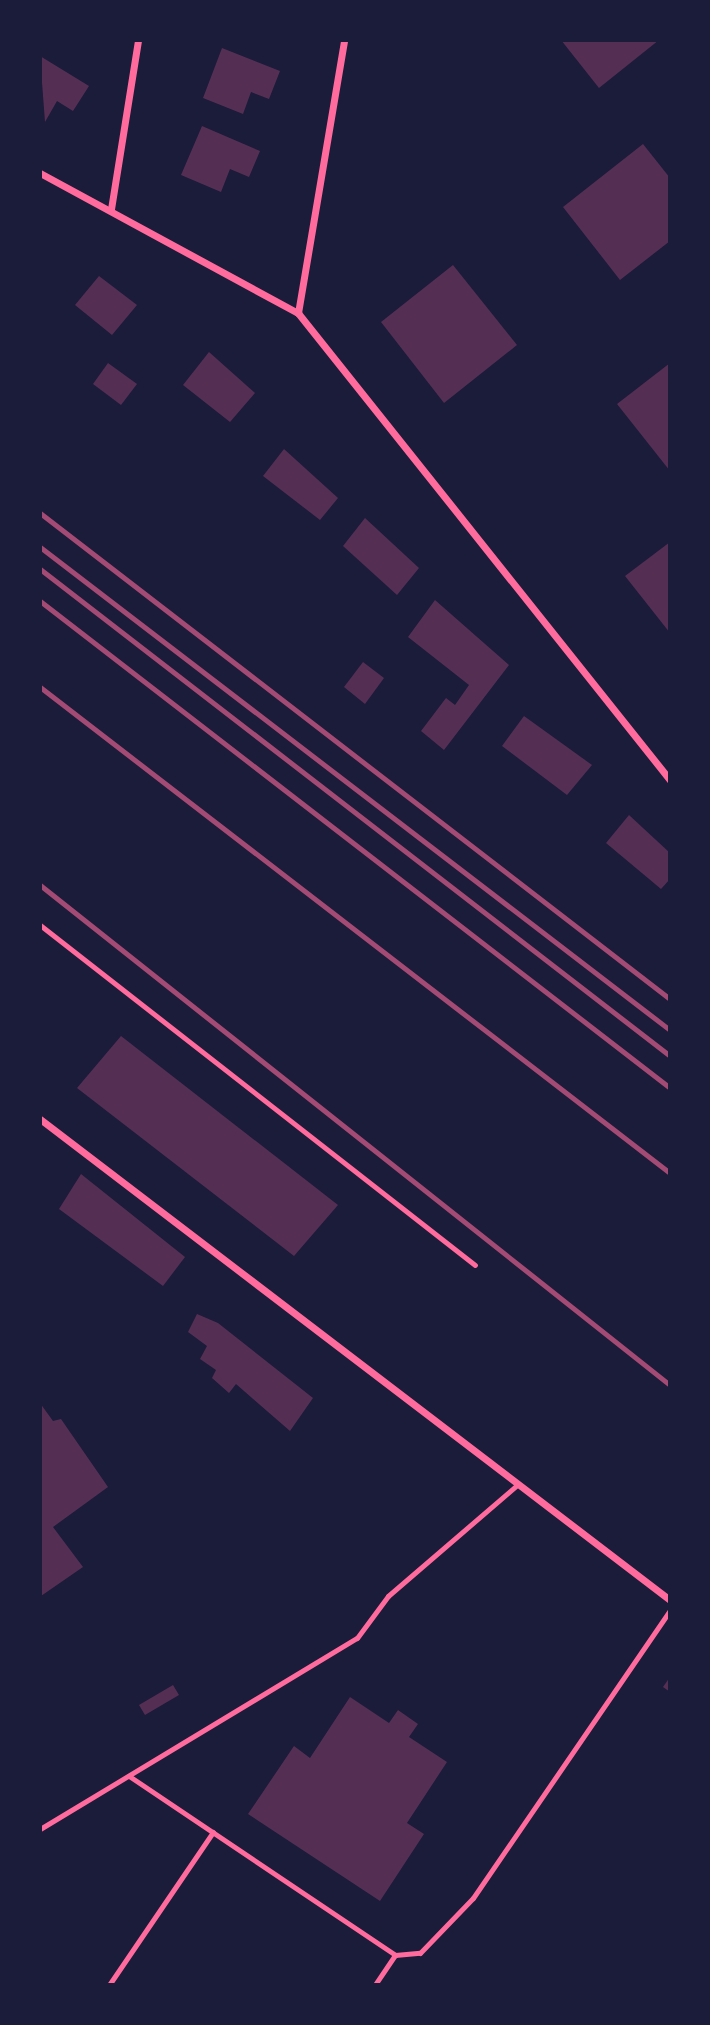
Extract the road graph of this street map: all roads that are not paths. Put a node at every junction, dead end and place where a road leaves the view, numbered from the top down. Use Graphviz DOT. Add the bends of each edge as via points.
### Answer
graph roads {
  1 [pos="138,40"];
  2 [pos="344,40"];
  3 [pos="40,173"];
  4 [pos="111,209"];
  5 [pos="298,313"];
  6 [pos="670,780"];
  7 [pos="40,925"];
  8 [pos="40,1119"];
  9 [pos="475,1265"];
  10 [pos="517,1485"];
  11 [pos="670,1600"];
  12 [pos="670,1610"];
  13 [pos="129,1776"];
  14 [pos="40,1829"];
  15 [pos="213,1832"];
  16 [pos="395,1955"];
  17 [pos="109,1985"];
  18 [pos="374,1985"];
  1 -- 4 [label="street"];
  2 -- 5 [label="street"];
  3 -- 4 [label="street"];
  4 -- 5 [label="street"];
  5 -- 6 [label="street"];
  7 -- 9 [label="lane"];
  8 -- 10 [label="street"];
  10 -- 11 [label="street"];
  10 -- 13 [label="lane" via="388,1596 357,1639"];
  12 -- 16 [label="lane" via="474,1898 420,1953"];
  13 -- 14 [label="lane"];
  13 -- 15 [label="lane"];
  15 -- 16 [label="lane"];
  15 -- 17 [label="lane"];
  16 -- 18 [label="lane"];
}
